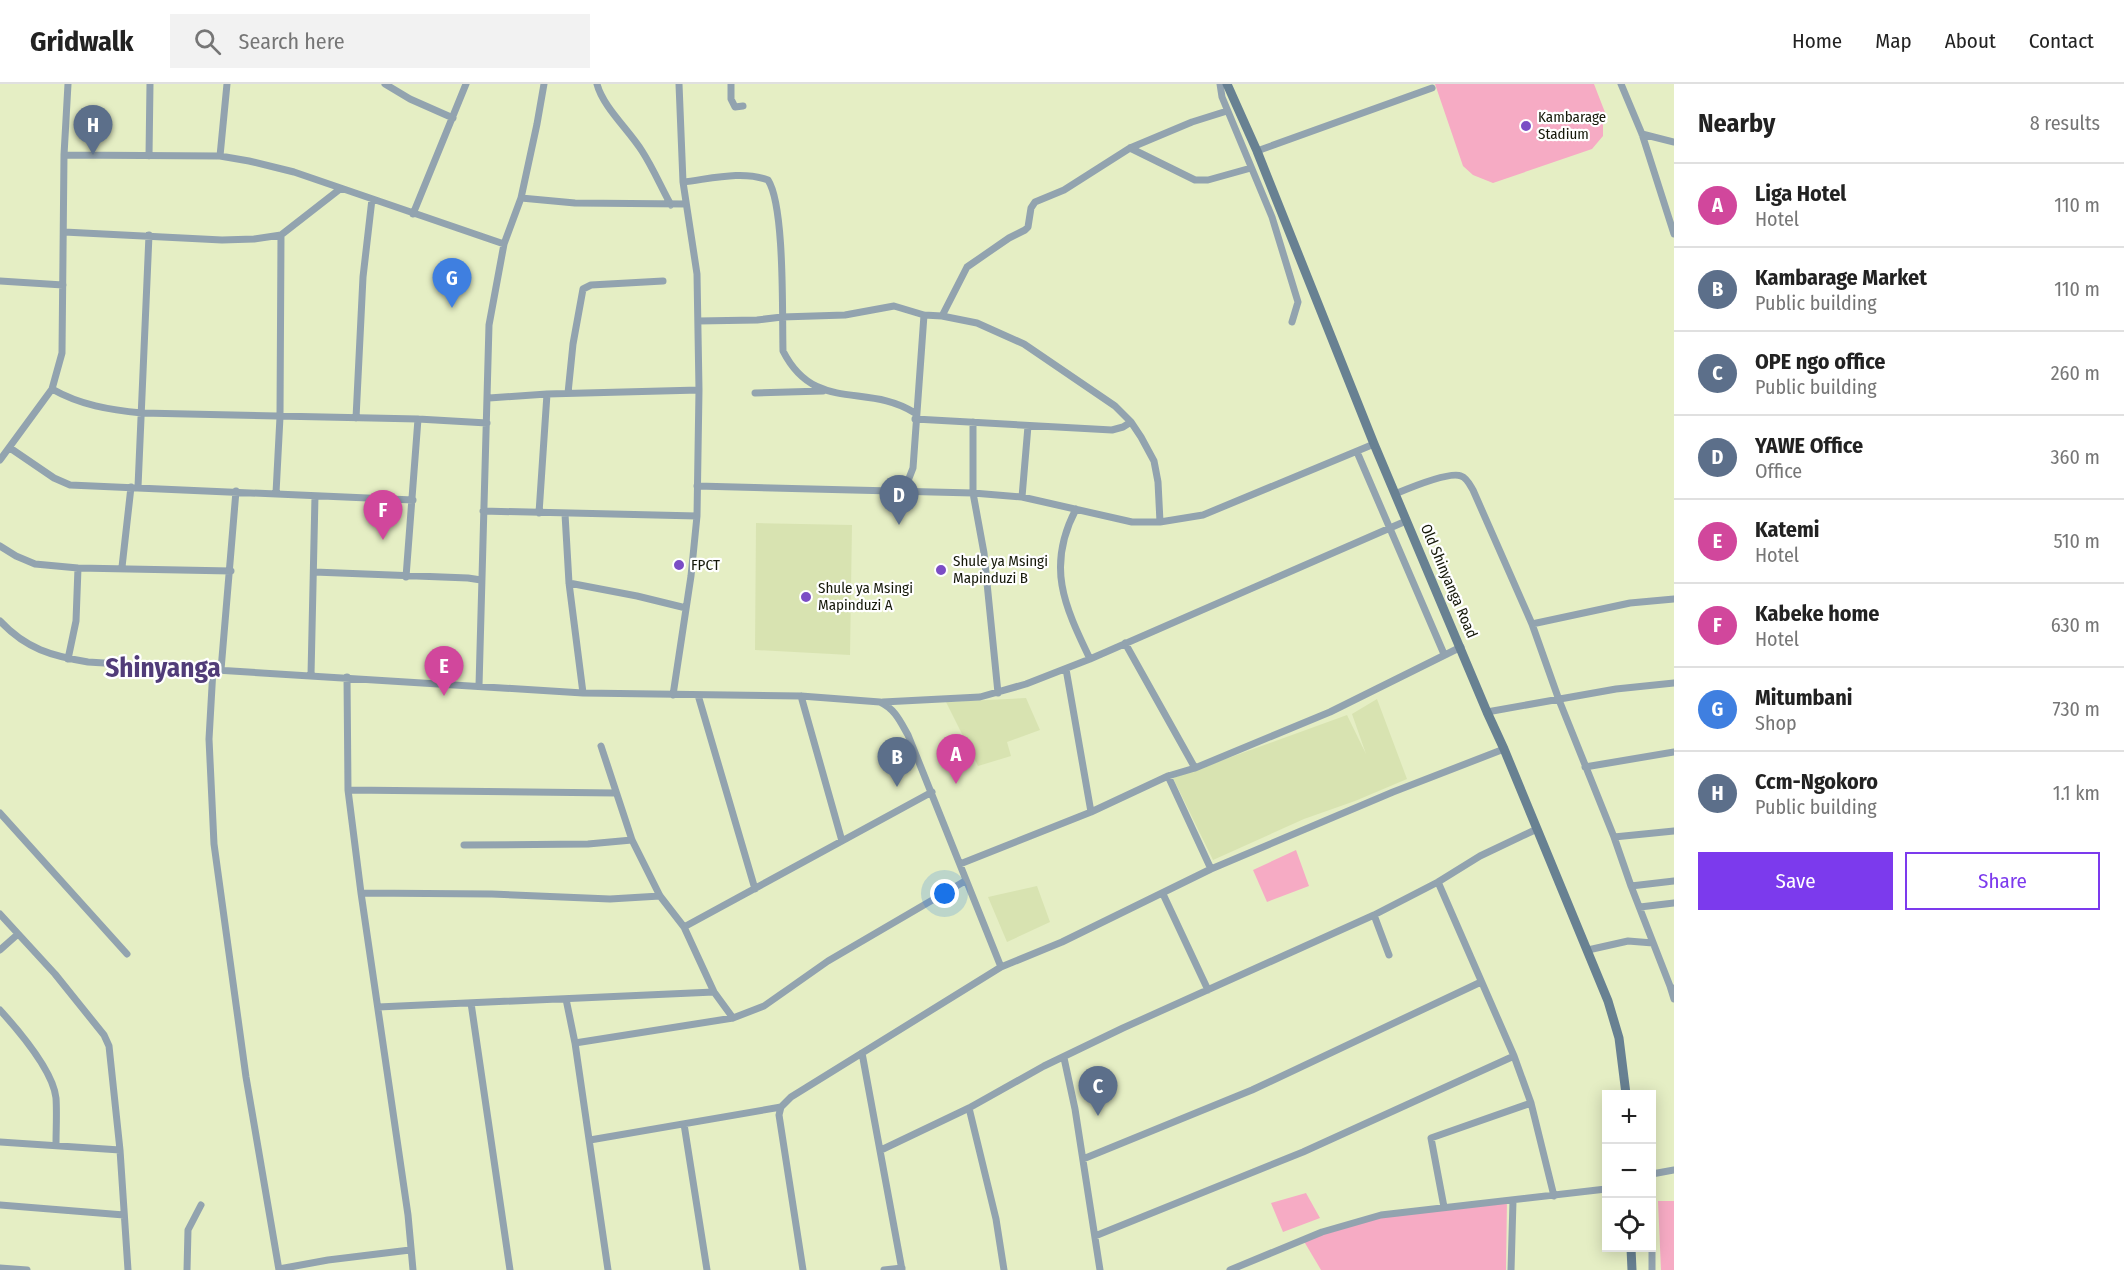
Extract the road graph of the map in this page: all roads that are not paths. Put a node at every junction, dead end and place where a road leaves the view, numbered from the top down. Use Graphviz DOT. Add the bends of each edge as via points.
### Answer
graph roads {
  1 [pos="68,84"];
  2 [pos="150,84"];
  3 [pos="227,84"];
  4 [pos="386,84"];
  5 [pos="466,84"];
  6 [pos="544,84"];
  7 [pos="597,84"];
  8 [pos="678,84"];
  9 [pos="731,84"];
  10 [pos="1220,84"];
  11 [pos="1227,84"];
  12 [pos="1621,84"];
  13 [pos="1432,88"];
  14 [pos="743,106"];
  15 [pos="1227,111"];
  16 [pos="453,118"];
  17 [pos="1642,135"];
  18 [pos="1674,142"];
  19 [pos="1130,148"];
  20 [pos="1257,151"];
  21 [pos="64,155"];
  22 [pos="149,156"];
  23 [pos="220,156"];
  24 [pos="1251,168"];
  25 [pos="683,182"];
  26 [pos="340,189"];
  27 [pos="521,198"];
  28 [pos="372,199"];
  29 [pos="686,204"];
  30 [pos="671,205"];
  31 [pos="413,214"];
  32 [pos="64,232"];
  33 [pos="1674,234"];
  34 [pos="149,235"];
  35 [pos="281,235"];
  36 [pos="504,244"];
  37 [pos="0,281"];
  38 [pos="663,281"];
  39 [pos="63,285"];
  40 [pos="924,315"];
  41 [pos="942,316"];
  42 [pos="782,317"];
  43 [pos="698,321"];
  44 [pos="1292,322"];
  45 [pos="52,389"];
  46 [pos="699,390"];
  47 [pos="825,391"];
  48 [pos="568,393"];
  49 [pos="755,393"];
  50 [pos="547,394"];
  51 [pos="489,398"];
  52 [pos="142,413"];
  53 [pos="915,416"];
  54 [pos="280,417"];
  55 [pos="356,418"];
  56 [pos="418,419"];
  57 [pos="973,422"];
  58 [pos="1131,422"];
  59 [pos="487,423"];
  60 [pos="1028,426"];
  61 [pos="1374,444"];
  62 [pos="10,448"];
  63 [pos="1357,452"];
  64 [pos="0,460"];
  65 [pos="697,486"];
  66 [pos="135,487"];
  67 [pos="904,490"];
  68 [pos="236,491"];
  69 [pos="973,493"];
  70 [pos="276,494"];
  71 [pos="1395,494"];
  72 [pos="315,496"];
  73 [pos="1022,497"];
  74 [pos="413,500"];
  75 [pos="1076,509"];
  76 [pos="483,511"];
  77 [pos="539,513"];
  78 [pos="565,514"];
  79 [pos="697,516"];
  80 [pos="1406,521"];
  81 [pos="1161,522"];
  82 [pos="1389,529"];
  83 [pos="0,546"];
  84 [pos="122,567"];
  85 [pos="78,568"];
  86 [pos="231,571"];
  87 [pos="314,572"];
  88 [pos="406,577"];
  89 [pos="481,580"];
  90 [pos="569,583"];
  91 [pos="1674,598"];
  92 [pos="686,608"];
  93 [pos="0,621"];
  94 [pos="1532,624"];
  95 [pos="1125,643"];
  96 [pos="1461,647"];
  97 [pos="1444,654"];
  98 [pos="68,659"];
  99 [pos="1090,659"];
  100 [pos="1066,669"];
  101 [pos="218,670"];
  102 [pos="311,675"];
  103 [pos="347,677"];
  104 [pos="1674,683"];
  105 [pos="479,686"];
  106 [pos="583,693"];
  107 [pos="998,693"];
  108 [pos="673,695"];
  109 [pos="698,695"];
  110 [pos="801,696"];
  111 [pos="1559,700"];
  112 [pos="880,702"];
  113 [pos="1487,712"];
  114 [pos="600,746"];
  115 [pos="1504,749"];
  116 [pos="1674,752"];
  117 [pos="1584,766"];
  118 [pos="1195,768"];
  119 [pos="1168,776"];
  120 [pos="348,790"];
  121 [pos="932,792"];
  122 [pos="615,793"];
  123 [pos="1091,812"];
  124 [pos="0,813"];
  125 [pos="1537,829"];
  126 [pos="1674,831"];
  127 [pos="1614,837"];
  128 [pos="632,840"];
  129 [pos="842,841"];
  130 [pos="464,845"];
  131 [pos="960,864"];
  132 [pos="1211,869"];
  133 [pos="965,880"];
  134 [pos="1674,881"];
  135 [pos="1438,882"];
  136 [pos="1631,886"];
  137 [pos="755,889"];
  138 [pos="361,893"];
  139 [pos="1163,894"];
  140 [pos="660,896"];
  141 [pos="1674,903"];
  142 [pos="1640,907"];
  143 [pos="0,914"];
  144 [pos="1374,915"];
  145 [pos="684,927"];
  146 [pos="18,934"];
  147 [pos="1653,943"];
  148 [pos="0,950"];
  149 [pos="1588,950"];
  150 [pos="127,954"];
  151 [pos="1389,955"];
  152 [pos="1001,968"];
  153 [pos="1481,982"];
  154 [pos="1672,988"];
  155 [pos="1208,990"];
  156 [pos="714,992"];
  157 [pos="566,999"];
  158 [pos="1674,999"];
  159 [pos="471,1004"];
  160 [pos="378,1007"];
  161 [pos="0,1010"];
  162 [pos="734,1018"];
  163 [pos="575,1043"];
  164 [pos="862,1053"];
  165 [pos="1514,1056"];
  166 [pos="1064,1058"];
  167 [pos="1625,1090"];
  168 [pos="1531,1103"];
  169 [pos="781,1107"];
  170 [pos="969,1108"];
  171 [pos="684,1124"];
  172 [pos="590,1140"];
  173 [pos="0,1142"];
  174 [pos="56,1145"];
  175 [pos="120,1150"];
  176 [pos="881,1150"];
  177 [pos="1083,1159"];
  178 [pos="1674,1170"];
  179 [pos="1656,1173"];
  180 [pos="1602,1190"];
  181 [pos="1554,1196"];
  182 [pos="1513,1200"];
  183 [pos="201,1204"];
  184 [pos="0,1205"];
  185 [pos="1444,1207"];
  186 [pos="124,1215"];
  187 [pos="1095,1236"];
  188 [pos="411,1250"];
  189 [pos="1631,1252"];
  190 [pos="1652,1252"];
  191 [pos="0,1268"];
  192 [pos="279,1269"];
  193 [pos="902,1269"];
  194 [pos="27,1270"];
  195 [pos="128,1270"];
  196 [pos="187,1270"];
  197 [pos="413,1270"];
  198 [pos="510,1270"];
  199 [pos="608,1270"];
  200 [pos="707,1270"];
  201 [pos="803,1270"];
  202 [pos="884,1270"];
  203 [pos="1004,1270"];
  204 [pos="1101,1270"];
  205 [pos="1230,1270"];
  206 [pos="1511,1270"];
  207 [pos="1632,1270"];
  208 [pos="1652,1270"];
  1 -- 21 [label="street"];
  2 -- 22 [label="street"];
  3 -- 23 [label="street"];
  4 -- 16 [label="street"];
  5 -- 16 [label="street"];
  6 -- 27 [label="street"];
  7 -- 30 [label="street" via="643,153"];
  8 -- 25 [label="street"];
  9 -- 14 [label="street" via="732,102 735,107"];
  10 -- 15 [label="street"];
  11 -- 20 [label="main road, Old Shinyanga Road"];
  12 -- 17 [label="street"];
  13 -- 20 [label="street"];
  15 -- 19 [label="street"];
  15 -- 24 [label="street"];
  16 -- 31 [label="street"];
  17 -- 18 [label="street"];
  17 -- 33 [label="street"];
  19 -- 24 [label="street" via="1195,180"];
  19 -- 41 [label="street" via="1064,190 1035,202 1025,230 967,267"];
  20 -- 61 [label="main road, Old Shinyanga Road"];
  21 -- 22 [label="street"];
  21 -- 32 [label="street"];
  22 -- 23 [label="street"];
  23 -- 26 [label="street" via="294,172"];
  24 -- 44 [label="street" via="1272,217 1298,302"];
  25 -- 29 [label="street"];
  25 -- 42 [label="street" via="741,175 768,180 776,197"];
  26 -- 28 [label="street"];
  26 -- 35 [label="street"];
  27 -- 30 [label="street"];
  27 -- 36 [label="street"];
  28 -- 31 [label="street"];
  28 -- 55 [label="street" via="363,277"];
  29 -- 30 [label="street"];
  29 -- 43 [label="street" via="697,274"];
  31 -- 36 [label="street"];
  32 -- 34 [label="street"];
  32 -- 39 [label="street"];
  34 -- 35 [label="street" via="222,240"];
  34 -- 52 [label="street"];
  35 -- 54 [label="street"];
  36 -- 51 [label="street" via="489,325"];
  37 -- 39 [label="street"];
  38 -- 48 [label="street" via="591,285 583,289"];
  39 -- 45 [label="street" via="62,353"];
  40 -- 41 [label="street"];
  40 -- 42 [label="street" via="894,306 844,315"];
  40 -- 53 [label="street"];
  41 -- 58 [label="street" via="977,323 1024,344 1106,400"];
  42 -- 43 [label="street"];
  42 -- 47 [label="street" via="783,351 788,361 804,379"];
  43 -- 46 [label="street"];
  45 -- 52 [label="street" via="106,409"];
  45 -- 62 [label="street"];
  46 -- 48 [label="street"];
  46 -- 65 [label="street"];
  47 -- 49 [label="street"];
  47 -- 53 [label="street" via="894,401"];
  48 -- 50 [label="street"];
  50 -- 51 [label="street"];
  50 -- 77 [label="street"];
  51 -- 59 [label="street"];
  52 -- 54 [label="street"];
  52 -- 66 [label="street"];
  53 -- 57 [label="street"];
  53 -- 67 [label="street" via="913,468"];
  54 -- 55 [label="street"];
  54 -- 70 [label="street"];
  55 -- 56 [label="street"];
  56 -- 59 [label="street"];
  56 -- 74 [label="street"];
  57 -- 60 [label="street"];
  57 -- 69 [label="street"];
  58 -- 60 [label="street" via="1112,430"];
  58 -- 81 [label="street" via="1154,461"];
  59 -- 76 [label="street"];
  60 -- 73 [label="street"];
  61 -- 63 [label="street"];
  61 -- 71 [label="main road, Old Shinyanga Road"];
  62 -- 64 [label="street"];
  62 -- 66 [label="street" via="54,478 70,484"];
  63 -- 81 [label="street" via="1203,515"];
  63 -- 82 [label="street"];
  65 -- 67 [label="street"];
  65 -- 79 [label="street"];
  66 -- 68 [label="street"];
  66 -- 84 [label="street"];
  67 -- 69 [label="street"];
  68 -- 70 [label="street"];
  68 -- 86 [label="street"];
  69 -- 73 [label="street"];
  69 -- 107 [label="street" via="984,552"];
  70 -- 72 [label="street"];
  71 -- 80 [label="main road, Old Shinyanga Road"];
  71 -- 94 [label="street" via="1452,475 1463,477 1473,490"];
  72 -- 74 [label="street"];
  72 -- 87 [label="street"];
  73 -- 75 [label="street"];
  74 -- 88 [label="street"];
  75 -- 81 [label="street" via="1132,522"];
  75 -- 99 [label="street" via="1062,544 1060,577 1074,626"];
  76 -- 77 [label="street"];
  76 -- 89 [label="street"];
  77 -- 78 [label="street"];
  78 -- 79 [label="street"];
  78 -- 90 [label="street"];
  79 -- 92 [label="street"];
  80 -- 82 [label="street"];
  80 -- 96 [label="main road, Old Shinyanga Road"];
  82 -- 95 [label="street"];
  82 -- 97 [label="street"];
  83 -- 85 [label="street" via="35,564"];
  84 -- 85 [label="street"];
  84 -- 86 [label="street"];
  85 -- 98 [label="street" via="76,621"];
  86 -- 101 [label="street"];
  87 -- 88 [label="street"];
  87 -- 102 [label="street"];
  88 -- 89 [label="street"];
  89 -- 105 [label="street"];
  90 -- 92 [label="street"];
  90 -- 106 [label="street"];
  91 -- 94 [label="street" via="1630,603"];
  92 -- 108 [label="street"];
  93 -- 98 [label="street" via="43,653"];
  94 -- 111 [label="street"];
  95 -- 99 [label="street"];
  95 -- 118 [label="street"];
  96 -- 97 [label="street"];
  96 -- 113 [label="main road, Old Shinyanga Road"];
  97 -- 118 [label="street" via="1330,712"];
  98 -- 101 [label="street"];
  99 -- 100 [label="street"];
  100 -- 107 [label="street"];
  100 -- 123 [label="street"];
  101 -- 102 [label="street"];
  101 -- 192 [label="street" via="209,739 214,844 246,1077"];
  102 -- 103 [label="street"];
  103 -- 105 [label="street"];
  103 -- 120 [label="street"];
  104 -- 111 [label="street"];
  105 -- 106 [label="street"];
  106 -- 108 [label="street"];
  107 -- 112 [label="street"];
  108 -- 109 [label="street"];
  109 -- 110 [label="street"];
  109 -- 137 [label="street"];
  110 -- 112 [label="street"];
  110 -- 129 [label="street"];
  111 -- 113 [label="street"];
  111 -- 117 [label="street"];
  112 -- 121 [label="street" via="899,718"];
  113 -- 115 [label="main road, Old Shinyanga Road"];
  114 -- 122 [label="street"];
  115 -- 125 [label="main road, Old Shinyanga Road"];
  115 -- 132 [label="street"];
  116 -- 117 [label="street"];
  117 -- 127 [label="street"];
  118 -- 119 [label="street"];
  119 -- 123 [label="street"];
  119 -- 132 [label="street"];
  120 -- 122 [label="street"];
  120 -- 138 [label="street"];
  121 -- 129 [label="street"];
  121 -- 131 [label="street"];
  122 -- 128 [label="street"];
  123 -- 131 [label="street"];
  124 -- 150 [label="street"];
  125 -- 135 [label="street" via="1480,856"];
  125 -- 149 [label="main road, Old Shinyanga Road"];
  126 -- 127 [label="street"];
  127 -- 136 [label="street"];
  128 -- 130 [label="street"];
  128 -- 140 [label="street"];
  129 -- 137 [label="street"];
  131 -- 133 [label="street"];
  132 -- 139 [label="street"];
  133 -- 152 [label="street"];
  133 -- 162 [label="street" via="828,961 764,1006"];
  134 -- 136 [label="street"];
  135 -- 144 [label="street"];
  135 -- 153 [label="street"];
  136 -- 142 [label="street"];
  137 -- 145 [label="street"];
  138 -- 140 [label="street" via="610,899"];
  138 -- 160 [label="street"];
  139 -- 152 [label="street"];
  139 -- 155 [label="street"];
  140 -- 145 [label="street"];
  141 -- 142 [label="street"];
  142 -- 147 [label="street"];
  143 -- 146 [label="street"];
  144 -- 151 [label="street"];
  144 -- 155 [label="street"];
  145 -- 156 [label="street"];
  146 -- 148 [label="street"];
  146 -- 175 [label="street" via="104,1035 111,1055"];
  147 -- 149 [label="street" via="1628,941"];
  147 -- 154 [label="street"];
  149 -- 167 [label="main road, Old Shinyanga Road" via="1615,1024"];
  152 -- 164 [label="street"];
  153 -- 165 [label="street"];
  153 -- 177 [label="street" via="1252,1090"];
  154 -- 158 [label="street"];
  155 -- 166 [label="street"];
  156 -- 157 [label="street"];
  156 -- 162 [label="street"];
  157 -- 159 [label="street"];
  157 -- 163 [label="street"];
  159 -- 160 [label="street"];
  159 -- 198 [label="street"];
  160 -- 188 [label="street"];
  161 -- 174 [label="street" via="51,1081 56,1096"];
  162 -- 163 [label="street"];
  163 -- 172 [label="street"];
  164 -- 169 [label="street"];
  164 -- 176 [label="street"];
  165 -- 168 [label="street"];
  165 -- 187 [label="street" via="1303,1152"];
  166 -- 170 [label="street"];
  166 -- 177 [label="street"];
  168 -- 181 [label="street"];
  168 -- 185 [label="street" via="1431,1138"];
  169 -- 171 [label="street"];
  169 -- 201 [label="street"];
  170 -- 176 [label="street"];
  170 -- 203 [label="street"];
  171 -- 172 [label="street"];
  171 -- 200 [label="street"];
  172 -- 199 [label="street"];
  173 -- 174 [label="street"];
  174 -- 175 [label="street"];
  175 -- 186 [label="street"];
  176 -- 193 [label="street"];
  177 -- 187 [label="street"];
  178 -- 179 [label="street"];
  180 -- 181 [label="street"];
  181 -- 182 [label="street"];
  182 -- 185 [label="street"];
  182 -- 206 [label="street"];
  183 -- 196 [label="street" via="188,1230"];
  184 -- 186 [label="street"];
  185 -- 205 [label="street" via="1362,1219"];
  186 -- 195 [label="street"];
  187 -- 204 [label="street"];
  188 -- 192 [label="street"];
  188 -- 197 [label="street"];
  189 -- 207 [label="main road"];
  190 -- 208 [label="street"];
  191 -- 194 [label="street"];
  193 -- 202 [label="street"];
}
